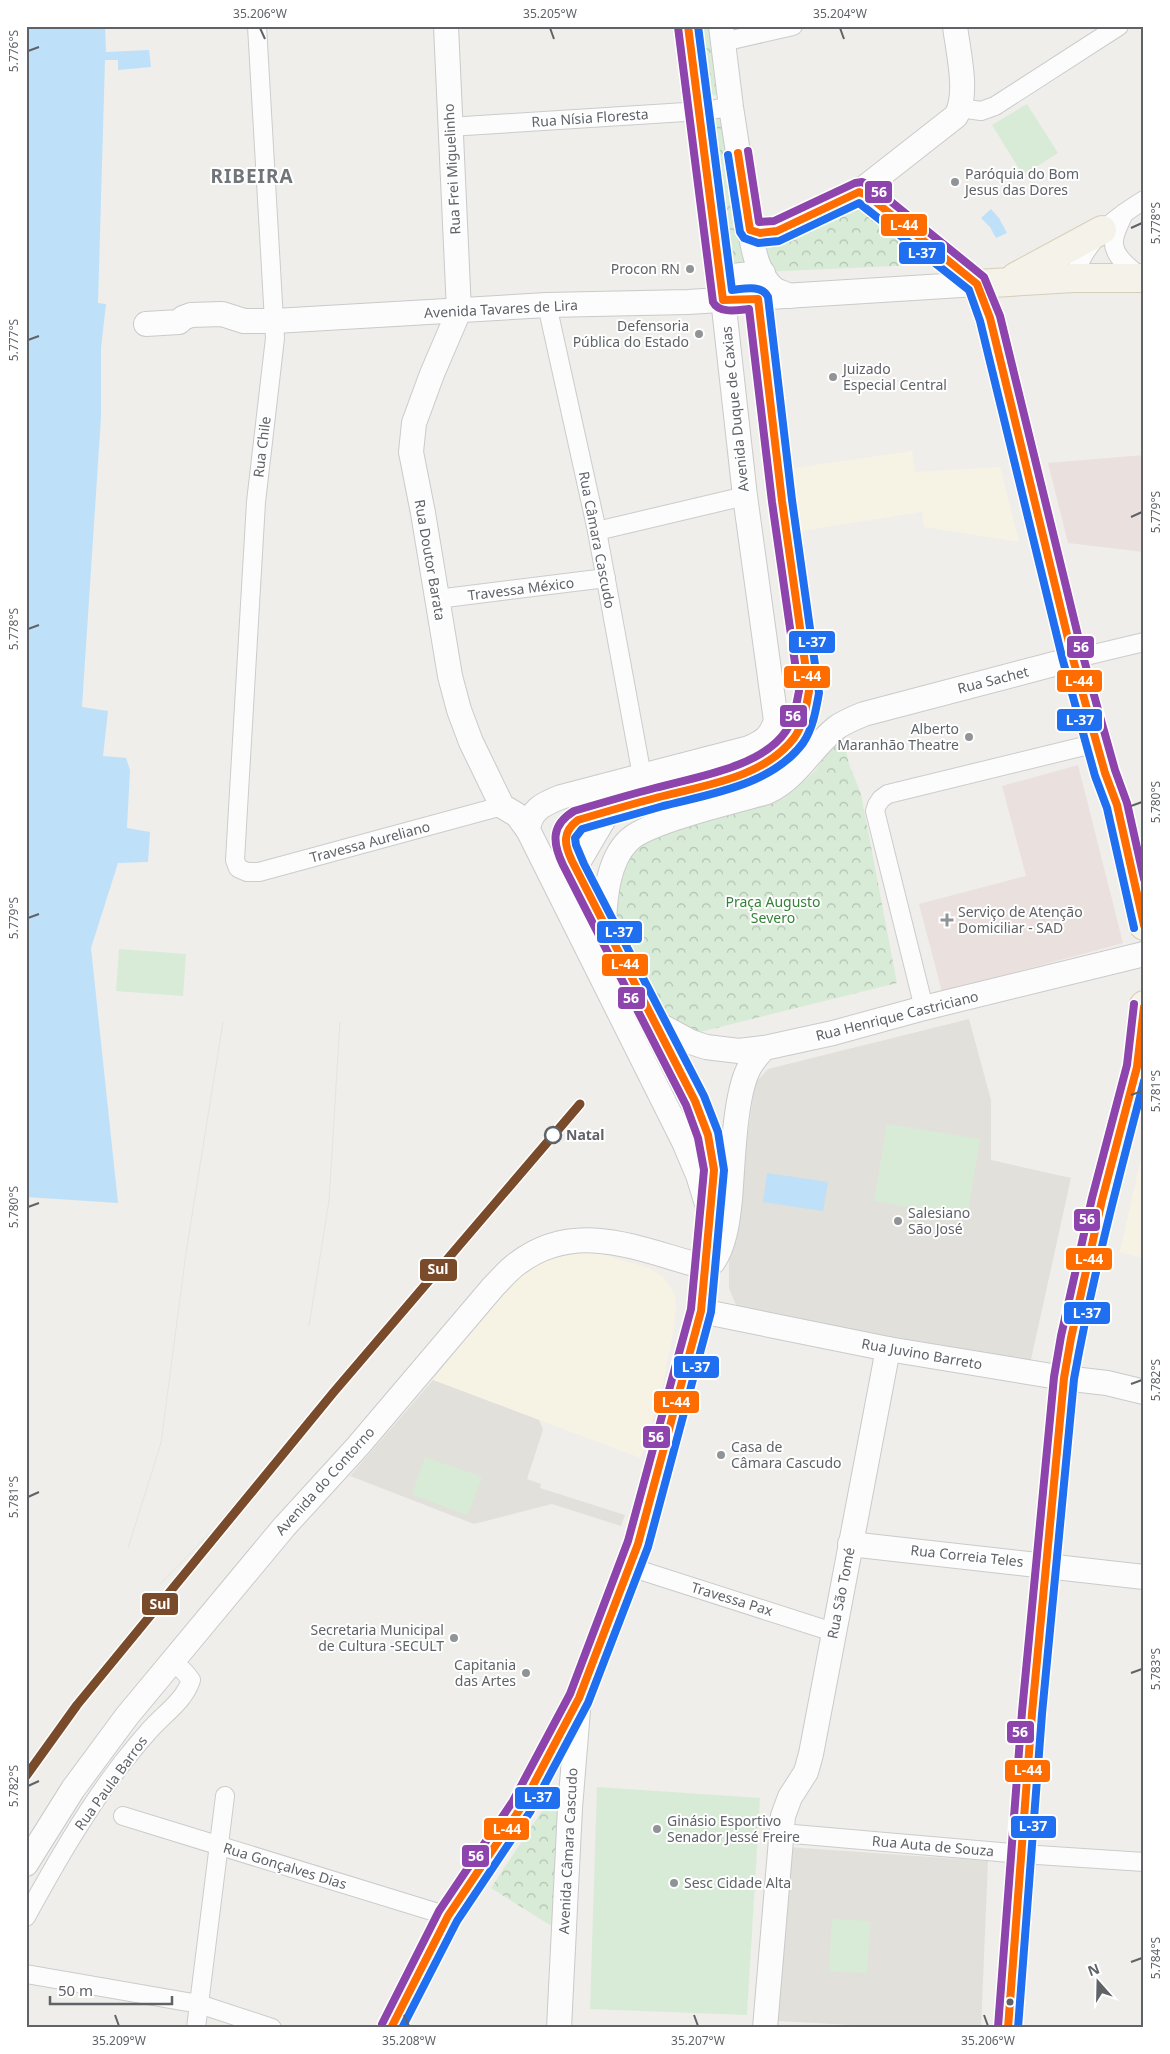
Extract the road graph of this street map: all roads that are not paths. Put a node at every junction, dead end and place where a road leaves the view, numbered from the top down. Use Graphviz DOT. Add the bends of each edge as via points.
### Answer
graph roads {
  1 [pos="257,26"];
  2 [pos="446,26"];
  3 [pos="688,26"];
  4 [pos="792,26"];
  5 [pos="955,26"];
  6 [pos="1119,26"];
  7 [pos="722,34"];
  8 [pos="731,107"];
  9 [pos="960,108"];
  10 [pos="700,111"];
  11 [pos="450,127"];
  12 [pos="859,192"];
  13 [pos="1144,200"];
  14 [pos="1124,212"];
  15 [pos="1102,230"];
  16 [pos="755,231"];
  17 [pos="763,273"];
  18 [pos="721,277"];
  19 [pos="1074,278"];
  20 [pos="1143,278"];
  21 [pos="1004,282"];
  22 [pos="977,284"];
  23 [pos="789,296"];
  24 [pos="758,299"];
  25 [pos="723,300"];
  26 [pos="547,305"];
  27 [pos="459,311"];
  28 [pos="275,321"];
  29 [pos="146,324"];
  30 [pos="745,496"];
  31 [pos="597,532"];
  32 [pos="606,578"];
  33 [pos="437,599"];
  34 [pos="1144,642"];
  35 [pos="1073,659"];
  36 [pos="1097,742"];
  37 [pos="642,776"];
  38 [pos="502,806"];
  39 [pos="528,830"];
  40 [pos="238,868"];
  41 [pos="604,925"];
  42 [pos="1144,926"];
  43 [pos="1144,954"];
  44 [pos="1144,1005"];
  45 [pos="924,1008"];
  46 [pos="653,1022"];
  47 [pos="764,1048"];
  48 [pos="709,1212"];
  49 [pos="705,1267"];
  50 [pos="701,1311"];
  51 [pos="888,1349"];
  52 [pos="1064,1378"];
  53 [pos="1144,1392"];
  54 [pos="850,1544"];
  55 [pos="1046,1565"];
  56 [pos="630,1567"];
  57 [pos="1144,1576"];
  58 [pos="833,1632"];
  59 [pos="172,1663"];
  60 [pos="580,1698"];
  61 [pos="225,1796"];
  62 [pos="123,1816"];
  63 [pos="782,1833"];
  64 [pos="218,1845"];
  65 [pos="1022,1854"];
  66 [pos="1144,1862"];
  67 [pos="26,1864"];
  68 [pos="448,1916"];
  69 [pos="26,1917"];
  70 [pos="26,1974"];
  71 [pos="199,2004"];
  72 [pos="196,2028"];
  73 [pos="272,2028"];
  74 [pos="391,2028"];
  75 [pos="560,2028"];
  76 [pos="765,2028"];
  77 [pos="1008,2028"];
  1 -- 28 [label="street, Rua Chile"];
  2 -- 11 [label="main road, Rua Frei Miguelinho"];
  3 -- 10 [label="main road, Avenida Duque de Caxias"];
  4 -- 7 [label="street"];
  5 -- 9 [label="main road" via="963,94"];
  6 -- 9 [label="street" via="995,106 981,111"];
  7 -- 8 [label="main road"];
  8 -- 10 [label="street, Rua Nísia Floresta"];
  8 -- 16 [label="main road"];
  9 -- 12 [label="main road" via="949,123"];
  10 -- 11 [label="street, Rua Nísia Floresta"];
  10 -- 18 [label="main road, Avenida Duque de Caxias"];
  11 -- 27 [label="main road, Rua Frei Miguelinho"];
  12 -- 16 [label="main road" via="777,231"];
  12 -- 22 [label="main road" via="868,195"];
  13 -- 14 [label="street"];
  14 -- 15 [label="street"];
  14 -- 20 [label="street" via="1113,241 1126,266"];
  15 -- 19 [label="street" via="1084,252"];
  15 -- 21 [label="main road"];
  16 -- 17 [label="main road" via="752,245"];
  17 -- 18 [label="main road"];
  17 -- 23 [label="main road" via="775,289"];
  18 -- 25 [label="main road, Avenida Duque de Caxias"];
  19 -- 20 [label="main road"];
  19 -- 21 [label="main road"];
  21 -- 22 [label="main road"];
  22 -- 23 [label="main road, Avenida Tavares de Lira"];
  22 -- 35 [label="main road" via="990,318"];
  23 -- 24 [label="main road, Avenida Tavares de Lira"];
  24 -- 25 [label="main road, Avenida Tavares de Lira"];
  24 -- 41 [label="main road" via="809,705 796,737 780,754 759,767 733,778 578,820 567,830 564,839 575,868"];
  25 -- 26 [label="main road, Avenida Tavares de Lira"];
  25 -- 30 [label="main road, Avenida Duque de Caxias"];
  26 -- 27 [label="main road, Avenida Tavares de Lira"];
  26 -- 31 [label="street, Rua Câmara Cascudo"];
  27 -- 28 [label="main road, Avenida Tavares de Lira"];
  27 -- 33 [label="main road, Rua Doutor Barata" via="432,374 411,438 413,468"];
  28 -- 29 [label="main road, Avenida Tavares de Lira" via="244,321 222,331 190,330 179,322"];
  28 -- 40 [label="street, Rua Chile" via="256,502 235,860"];
  30 -- 31 [label="street"];
  30 -- 37 [label="main road, Avenida Duque de Caxias" via="776,721 772,733 763,742 749,748"];
  31 -- 32 [label="street, Rua Câmara Cascudo"];
  32 -- 33 [label="street, Travessa México"];
  32 -- 37 [label="street, Rua Câmara Cascudo"];
  33 -- 38 [label="main road, Rua Doutor Barata" via="458,710"];
  34 -- 35 [label="street, Rua Sachet"];
  35 -- 36 [label="main road"];
  35 -- 41 [label="main road, Rua Sachet" via="844,722 780,786 673,819 636,835 620,851 610,874"];
  36 -- 42 [label="main road" via="1117,805"];
  36 -- 45 [label="street" via="888,794 881,799 875,811"];
  37 -- 39 [label="main road" via="546,803 532,815"];
  38 -- 39 [label="main road" via="517,815"];
  38 -- 40 [label="street, Travessa Aureliano" via="258,872"];
  39 -- 48 [label="main road" via="684,1142"];
  41 -- 46 [label="main road"];
  43 -- 45 [label="main road, Rua Henrique Castriciano"];
  44 -- 52 [label="main road" via="1137,1067 1102,1200"];
  45 -- 47 [label="main road, Rua Henrique Castriciano"];
  46 -- 47 [label="main road, Rua Henrique Castriciano" via="706,1047 739,1051"];
  46 -- 48 [label="main road" via="695,1101 708,1135 714,1170"];
  47 -- 49 [label="main road" via="748,1070 743,1085 727,1223 717,1256"];
  48 -- 49 [label="main road"];
  49 -- 50 [label="main road, Avenida Câmara Cascudo"];
  49 -- 59 [label="main road, Avenida do Contorno" via="635,1247 586,1239 543,1249 518,1263 493,1286 358,1446 284,1527"];
  50 -- 51 [label="main road, Rua Juvino Barreto"];
  50 -- 56 [label="main road, Avenida Câmara Cascudo"];
  51 -- 52 [label="main road, Rua Juvino Barreto"];
  51 -- 54 [label="main road, Rua São Tomé"];
  52 -- 53 [label="main road, Rua Juvino Barreto"];
  52 -- 55 [label="main road"];
  54 -- 55 [label="main road, Rua Correia Teles"];
  54 -- 58 [label="main road, Rua São Tomé"];
  55 -- 57 [label="main road, Rua Correia Teles"];
  55 -- 65 [label="main road"];
  56 -- 58 [label="street, Travessa Pax"];
  56 -- 60 [label="main road, Avenida Câmara Cascudo"];
  58 -- 63 [label="main road, Rua São Tomé" via="806,1772 790,1796 783,1816"];
  59 -- 67 [label="main road, Avenida do Contorno" via="127,1716 73,1789"];
  59 -- 69 [label="street, Rua Paula Barros" via="191,1680 184,1695 148,1731 123,1763 72,1837"];
  60 -- 68 [label="main road" via="522,1806"];
  60 -- 75 [label="main road, Avenida Câmara Cascudo" via="570,1808"];
  61 -- 64 [label="street"];
  62 -- 64 [label="street, Rua Gonçalves Dias"];
  63 -- 65 [label="street, Rua Auta de Souza"];
  63 -- 76 [label="main road, Rua São Tomé"];
  64 -- 68 [label="street, Rua Gonçalves Dias"];
  64 -- 71 [label="street"];
  65 -- 66 [label="street, Rua Auta de Souza"];
  65 -- 77 [label="main road"];
  68 -- 74 [label="main road"];
  70 -- 71 [label="street"];
  71 -- 72 [label="street"];
  71 -- 73 [label="street"];
}
